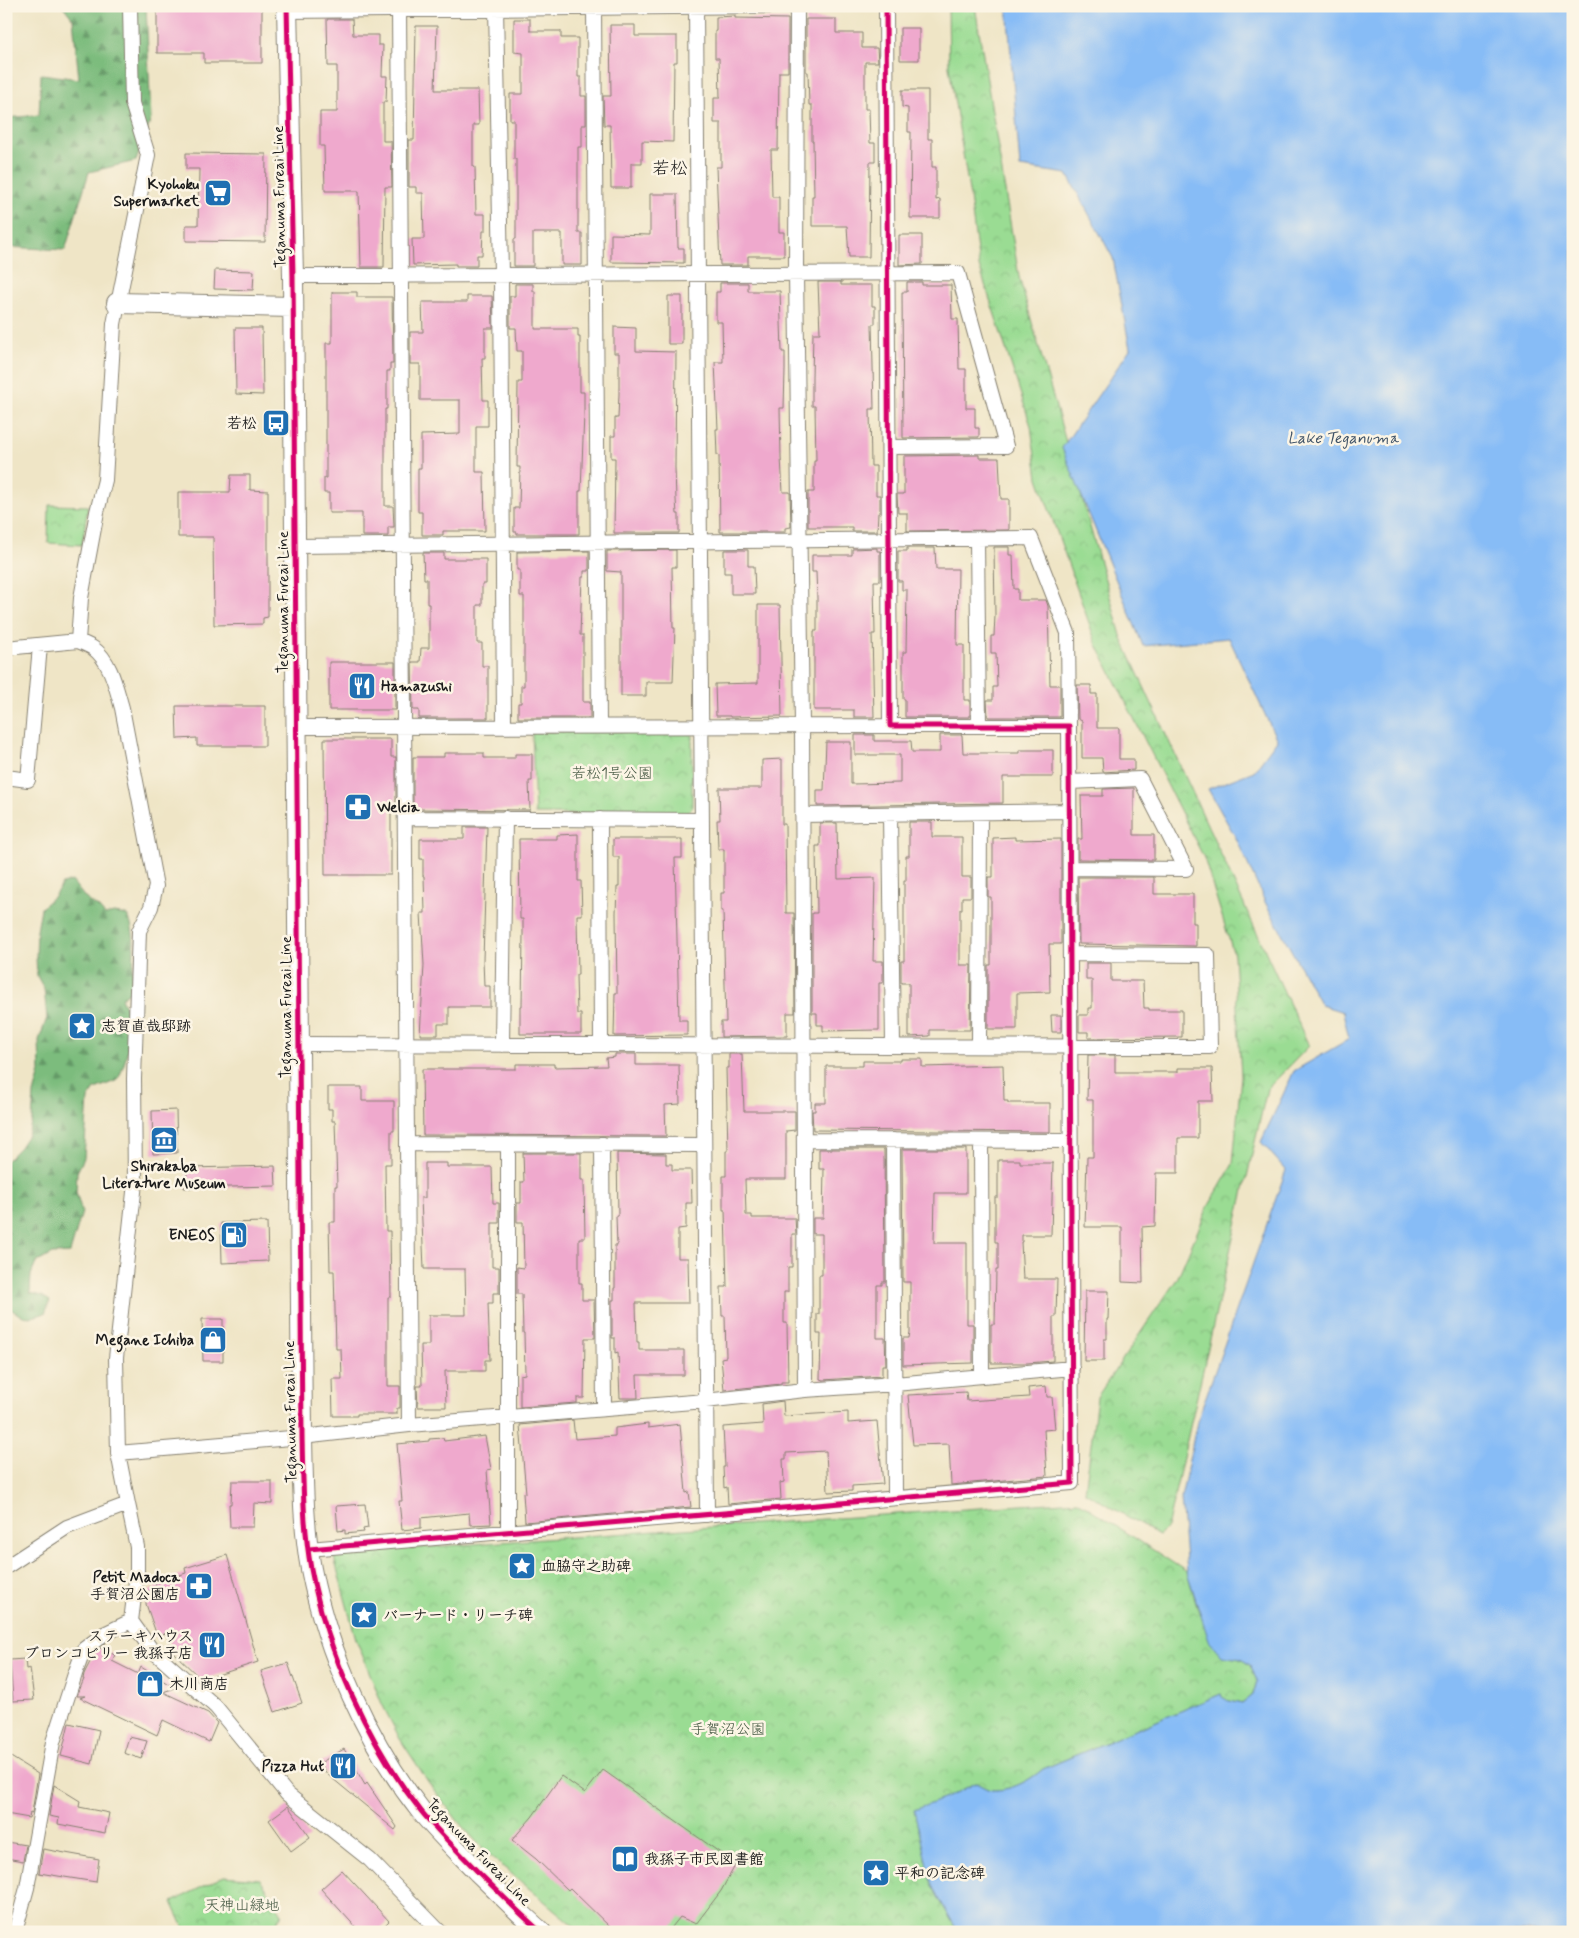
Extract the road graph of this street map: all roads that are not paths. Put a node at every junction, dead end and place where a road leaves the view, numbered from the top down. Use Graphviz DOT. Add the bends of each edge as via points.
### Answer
graph roads {
  1 [pos="130,6"];
  2 [pos="774,6"];
  3 [pos="797,6"];
  4 [pos="886,6"];
  5 [pos="594,7"];
  6 [pos="696,7"];
  7 [pos="287,8"];
  8 [pos="399,8"];
  9 [pos="496,8"];
  10 [pos="887,272"];
  11 [pos="698,273"];
  12 [pos="796,273"];
  13 [pos="501,275"];
  14 [pos="596,275"];
  15 [pos="293,276"];
  16 [pos="401,277"];
  17 [pos="117,303"];
  18 [pos="293,307"];
  19 [pos="889,447"];
  20 [pos="977,539"];
  21 [pos="890,540"];
  22 [pos="700,541"];
  23 [pos="598,542"];
  24 [pos="800,542"];
  25 [pos="502,543"];
  26 [pos="402,544"];
  27 [pos="296,546"];
  28 [pos="78,641"];
  29 [pos="40,646"];
  30 [pos="6,648"];
  31 [pos="405,725"];
  32 [pos="599,725"];
  33 [pos="296,726"];
  34 [pos="504,726"];
  35 [pos="702,726"];
  36 [pos="802,726"];
  37 [pos="890,726"];
  38 [pos="978,726"];
  39 [pos="1069,726"];
  40 [pos="6,777"];
  41 [pos="1069,782"];
  42 [pos="1069,811"];
  43 [pos="980,812"];
  44 [pos="890,814"];
  45 [pos="802,815"];
  46 [pos="405,818"];
  47 [pos="505,818"];
  48 [pos="600,819"];
  49 [pos="702,820"];
  50 [pos="1070,868"];
  51 [pos="1070,954"];
  52 [pos="298,1044"];
  53 [pos="407,1045"];
  54 [pos="502,1045"];
  55 [pos="601,1045"];
  56 [pos="893,1045"];
  57 [pos="703,1046"];
  58 [pos="803,1046"];
  59 [pos="979,1046"];
  60 [pos="1071,1046"];
  61 [pos="804,1140"];
  62 [pos="894,1140"];
  63 [pos="981,1141"];
  64 [pos="1070,1141"];
  65 [pos="408,1144"];
  66 [pos="508,1144"];
  67 [pos="602,1144"];
  68 [pos="704,1145"];
  69 [pos="1072,1368"];
  70 [pos="982,1376"];
  71 [pos="894,1384"];
  72 [pos="805,1390"];
  73 [pos="705,1401"];
  74 [pos="604,1409"];
  75 [pos="508,1417"];
  76 [pos="409,1425"];
  77 [pos="302,1437"];
  78 [pos="118,1452"];
  79 [pos="895,1497"];
  80 [pos="128,1504"];
  81 [pos="707,1515"];
  82 [pos="508,1532"];
  83 [pos="309,1549"];
  84 [pos="6,1567"];
  85 [pos="131,1621"];
  86 [pos="15,1932"];
  87 [pos="440,1932"];
  88 [pos="541,1932"];
  1 -- 17 [label="street" via="132,103 148,155"];
  2 -- 6 [label="street"];
  3 -- 12 [label="street"];
  4 -- 10 [label="street"];
  5 -- 6 [label="street"];
  5 -- 9 [label="street"];
  5 -- 14 [label="street"];
  6 -- 11 [label="street"];
  7 -- 8 [label="street"];
  7 -- 15 [label="street, Teganuma Fureai Line"];
  8 -- 9 [label="street"];
  8 -- 16 [label="street"];
  9 -- 13 [label="street"];
  10 -- 12 [label="street"];
  10 -- 19 [label="street"];
  10 -- 19 [label="street" via="958,273 1006,446"];
  11 -- 12 [label="street"];
  11 -- 14 [label="street"];
  11 -- 22 [label="street"];
  12 -- 24 [label="street"];
  13 -- 14 [label="street"];
  13 -- 16 [label="street"];
  13 -- 25 [label="street"];
  14 -- 23 [label="street"];
  15 -- 16 [label="street"];
  15 -- 18 [label="street, Teganuma Fureai Line"];
  16 -- 26 [label="street"];
  17 -- 18 [label="street"];
  17 -- 28 [label="street" via="105,480 82,598"];
  18 -- 27 [label="street, Teganuma Fureai Line"];
  19 -- 21 [label="street"];
  20 -- 21 [label="street"];
  20 -- 38 [label="street"];
  20 -- 39 [label="street" via="1031,538 1068,633"];
  21 -- 24 [label="street"];
  21 -- 37 [label="street"];
  22 -- 23 [label="street"];
  22 -- 24 [label="street"];
  22 -- 35 [label="street"];
  23 -- 25 [label="street"];
  23 -- 32 [label="street"];
  24 -- 36 [label="street"];
  25 -- 26 [label="street"];
  25 -- 34 [label="street"];
  26 -- 27 [label="street"];
  26 -- 31 [label="street"];
  27 -- 33 [label="street, Teganuma Fureai Line"];
  28 -- 29 [label="street"];
  28 -- 78 [label="street" via="93,648 108,667 115,683 156,886 151,908 139,931 134,1078 135,1183 116,1358"];
  29 -- 30 [label="street"];
  29 -- 40 [label="street" via="28,780"];
  31 -- 33 [label="street"];
  31 -- 34 [label="street"];
  31 -- 46 [label="street"];
  32 -- 34 [label="street"];
  32 -- 35 [label="street"];
  33 -- 52 [label="street, Teganuma Fureai Line"];
  35 -- 36 [label="street"];
  35 -- 49 [label="street"];
  36 -- 37 [label="street"];
  36 -- 45 [label="street"];
  37 -- 38 [label="street"];
  38 -- 39 [label="street"];
  39 -- 41 [label="street"];
  41 -- 42 [label="street"];
  41 -- 50 [label="street" via="1140,779 1186,869"];
  42 -- 43 [label="street"];
  42 -- 50 [label="street"];
  43 -- 44 [label="street"];
  43 -- 59 [label="street"];
  44 -- 45 [label="street"];
  44 -- 56 [label="street"];
  45 -- 58 [label="street"];
  46 -- 47 [label="street"];
  46 -- 53 [label="street"];
  47 -- 48 [label="street"];
  47 -- 54 [label="street"];
  48 -- 49 [label="street"];
  48 -- 55 [label="street"];
  49 -- 57 [label="street"];
  50 -- 51 [label="street"];
  51 -- 60 [label="street"];
  51 -- 60 [label="street" via="1208,955 1210,1046"];
  52 -- 53 [label="street"];
  52 -- 77 [label="street, Teganuma Fureai Line"];
  53 -- 54 [label="street"];
  53 -- 65 [label="street"];
  54 -- 55 [label="street"];
  55 -- 57 [label="street"];
  56 -- 58 [label="street"];
  56 -- 59 [label="street"];
  57 -- 58 [label="street"];
  57 -- 68 [label="street"];
  58 -- 61 [label="street"];
  59 -- 60 [label="street"];
  60 -- 64 [label="street"];
  61 -- 62 [label="street"];
  61 -- 72 [label="street"];
  62 -- 63 [label="street"];
  62 -- 71 [label="street"];
  63 -- 64 [label="street"];
  63 -- 70 [label="street"];
  64 -- 69 [label="street"];
  65 -- 66 [label="street"];
  65 -- 76 [label="street"];
  66 -- 67 [label="street"];
  66 -- 75 [label="street"];
  67 -- 68 [label="street"];
  67 -- 74 [label="street"];
  68 -- 73 [label="street"];
  69 -- 70 [label="street"];
  69 -- 79 [label="street" via="1072,1483"];
  70 -- 71 [label="street"];
  71 -- 72 [label="street"];
  71 -- 79 [label="street"];
  72 -- 73 [label="street"];
  73 -- 74 [label="street"];
  73 -- 81 [label="street"];
  74 -- 75 [label="street"];
  75 -- 76 [label="street"];
  75 -- 82 [label="street"];
  76 -- 77 [label="street"];
  77 -- 78 [label="street"];
  77 -- 83 [label="street, Teganuma Fureai Line"];
  78 -- 80 [label="street"];
  79 -- 81 [label="street"];
  80 -- 84 [label="street" via="67,1527"];
  80 -- 85 [label="street" via="137,1547"];
  81 -- 82 [label="street"];
  82 -- 83 [label="street"];
  83 -- 88 [label="street, Teganuma Fureai Line" via="330,1636 348,1686 384,1756 442,1836"];
  85 -- 86 [label="street" via="104,1634 84,1649 53,1742 28,1888"];
  85 -- 87 [label="street" via="151,1649 216,1707 287,1794 370,1860"];
}
